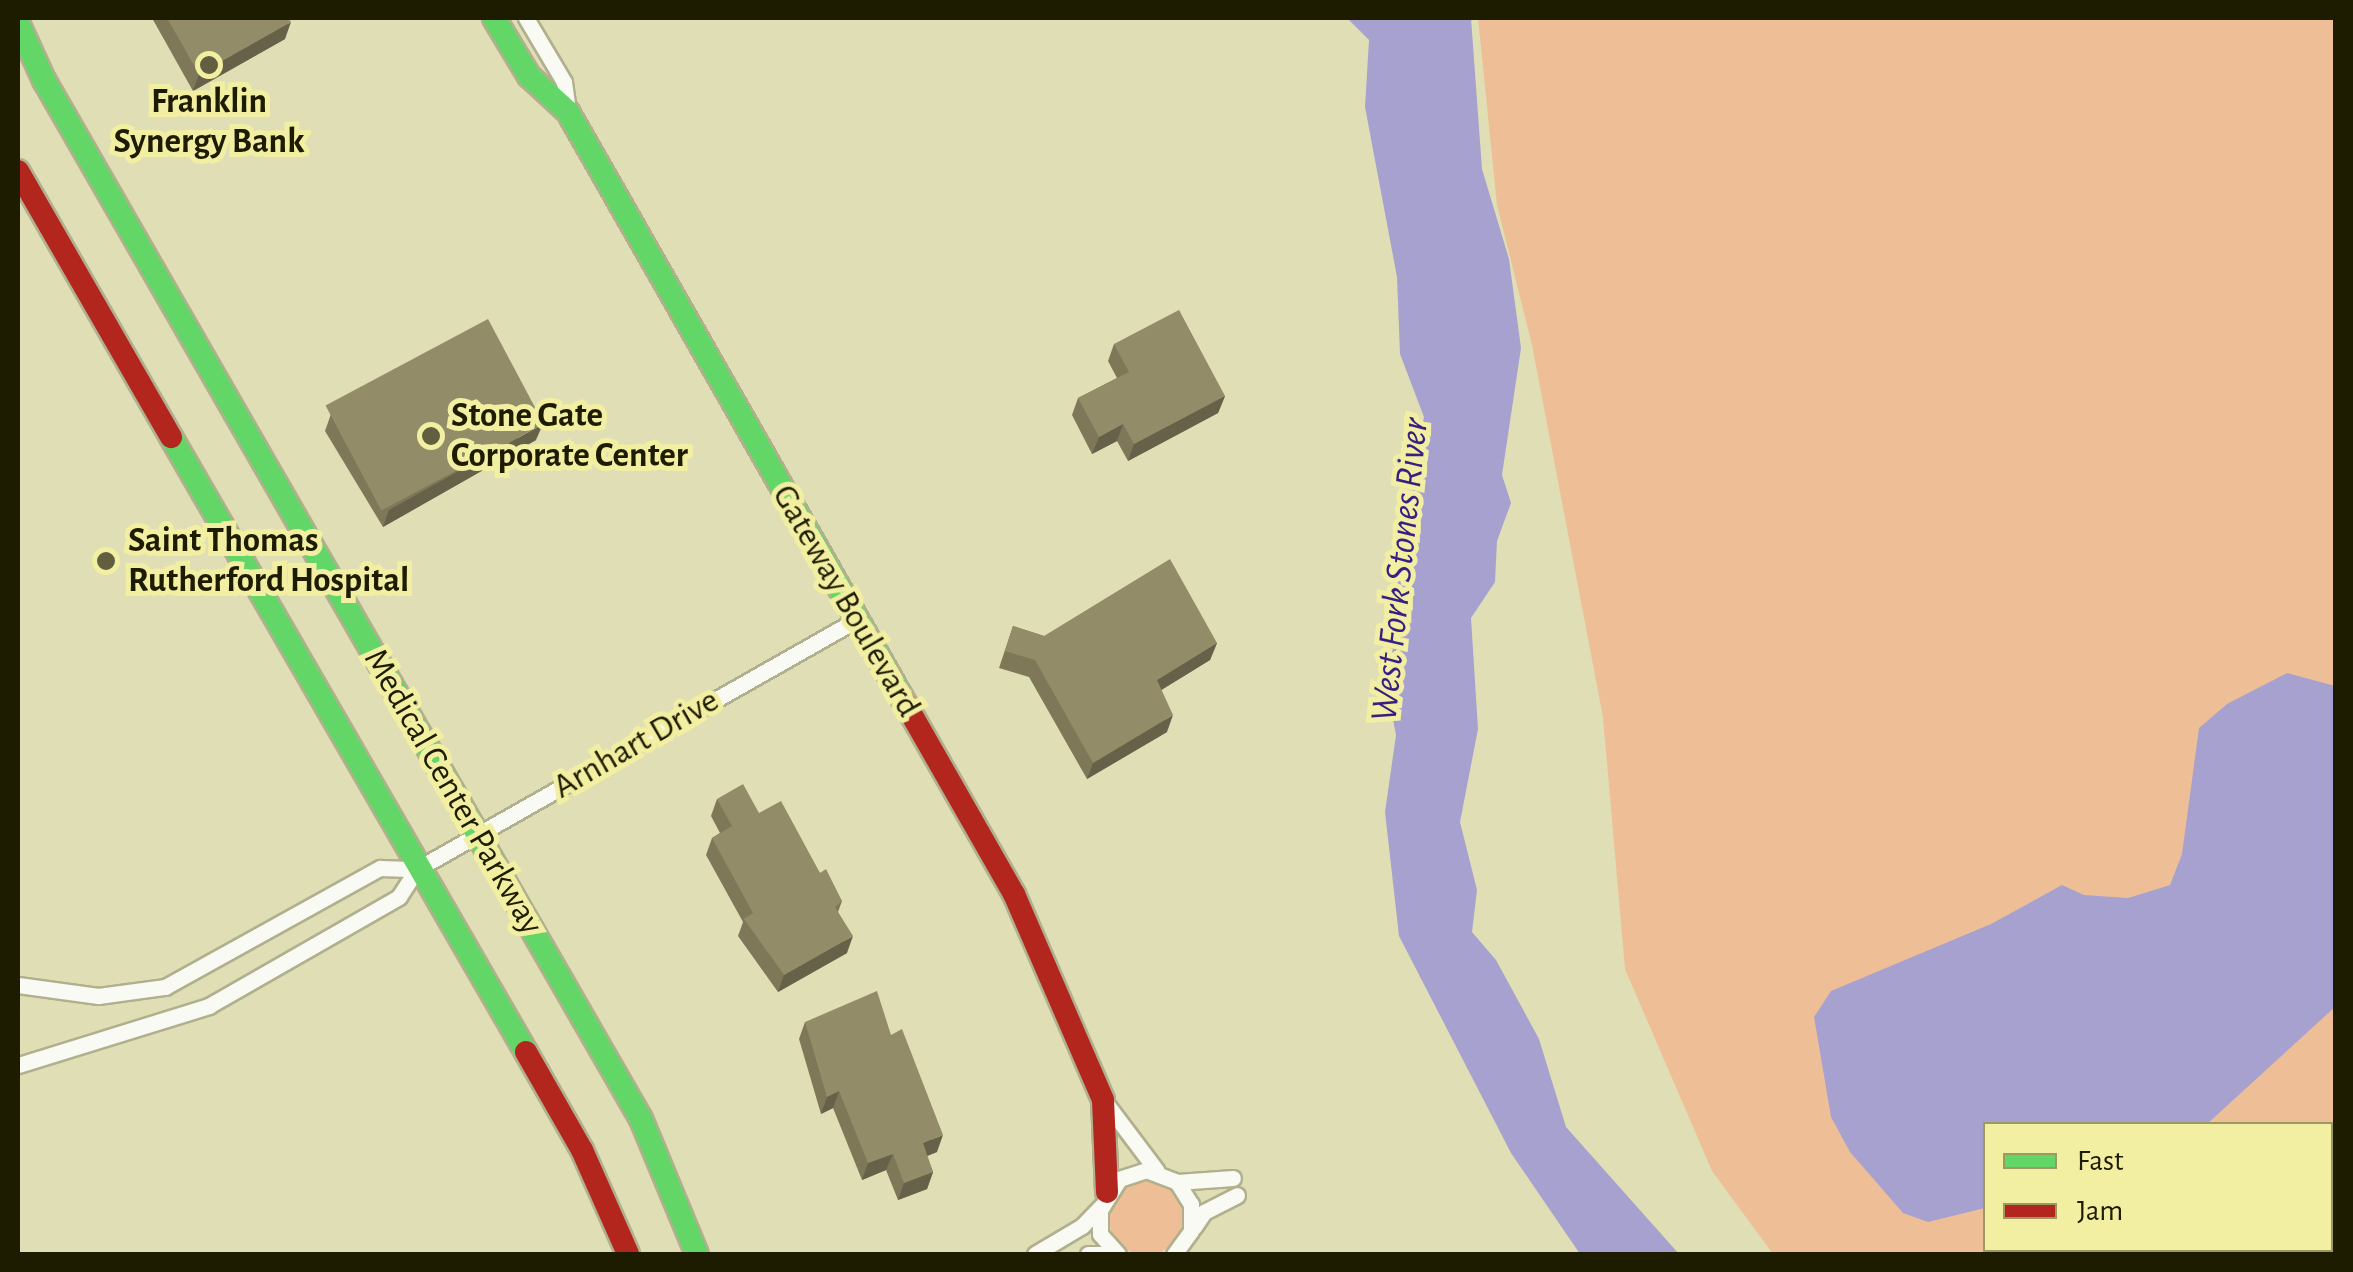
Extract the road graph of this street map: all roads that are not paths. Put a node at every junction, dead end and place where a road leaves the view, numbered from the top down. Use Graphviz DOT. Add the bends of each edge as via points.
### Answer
graph roads {
  1 [pos="494,18"];
  2 [pos="526,18"];
  3 [pos="18,23"];
  4 [pos="568,112"];
  5 [pos="18,171"];
  6 [pos="856,620"];
  7 [pos="477,836"];
  8 [pos="417,869"];
  9 [pos="18,984"];
  10 [pos="18,1065"];
  11 [pos="1103,1100"];
  12 [pos="1160,1173"];
  13 [pos="1177,1182"];
  14 [pos="1104,1199"];
  15 [pos="1183,1246"];
  16 [pos="628,1254"];
  17 [pos="697,1254"];
  18 [pos="1036,1254"];
  19 [pos="1088,1254"];
  20 [pos="1106,1254"];
  21 [pos="1118,1254"];
  1 -- 4 [label="main road, Gateway Boulevard" via="529,76"];
  2 -- 4 [label="street, Gateway Boulevard" via="564,82"];
  3 -- 7 [label="main road, Medical Center Parkway" via="44,80"];
  4 -- 6 [label="main road, Gateway Boulevard"];
  5 -- 8 [label="main road, Medical Center Parkway"];
  6 -- 7 [label="street, Arnhart Drive"];
  6 -- 11 [label="main road, Gateway Boulevard" via="1014,894"];
  7 -- 8 [label="street, Arnhart Drive"];
  7 -- 17 [label="main road, Medical Center Parkway" via="641,1118"];
  8 -- 9 [label="street, Arnhart Drive" via="380,868 164,988 98,996"];
  8 -- 10 [label="street, Arnhart Drive" via="398,898 209,1006"];
  8 -- 16 [label="main road, Medical Center Parkway" via="582,1150"];
  11 -- 12 [label="street"];
  11 -- 14 [label="main road"];
  12 -- 13 [label="street"];
  12 -- 14 [label="street" via="1130,1174"];
  13 -- 15 [label="street" via="1191,1204"];
  13 -- 15 [label="street" via="1235,1187 1204,1212"];
  14 -- 18 [label="street" via="1082,1226"];
  14 -- 21 [label="street" via="1100,1234"];
  19 -- 20 [label="street"];
}
